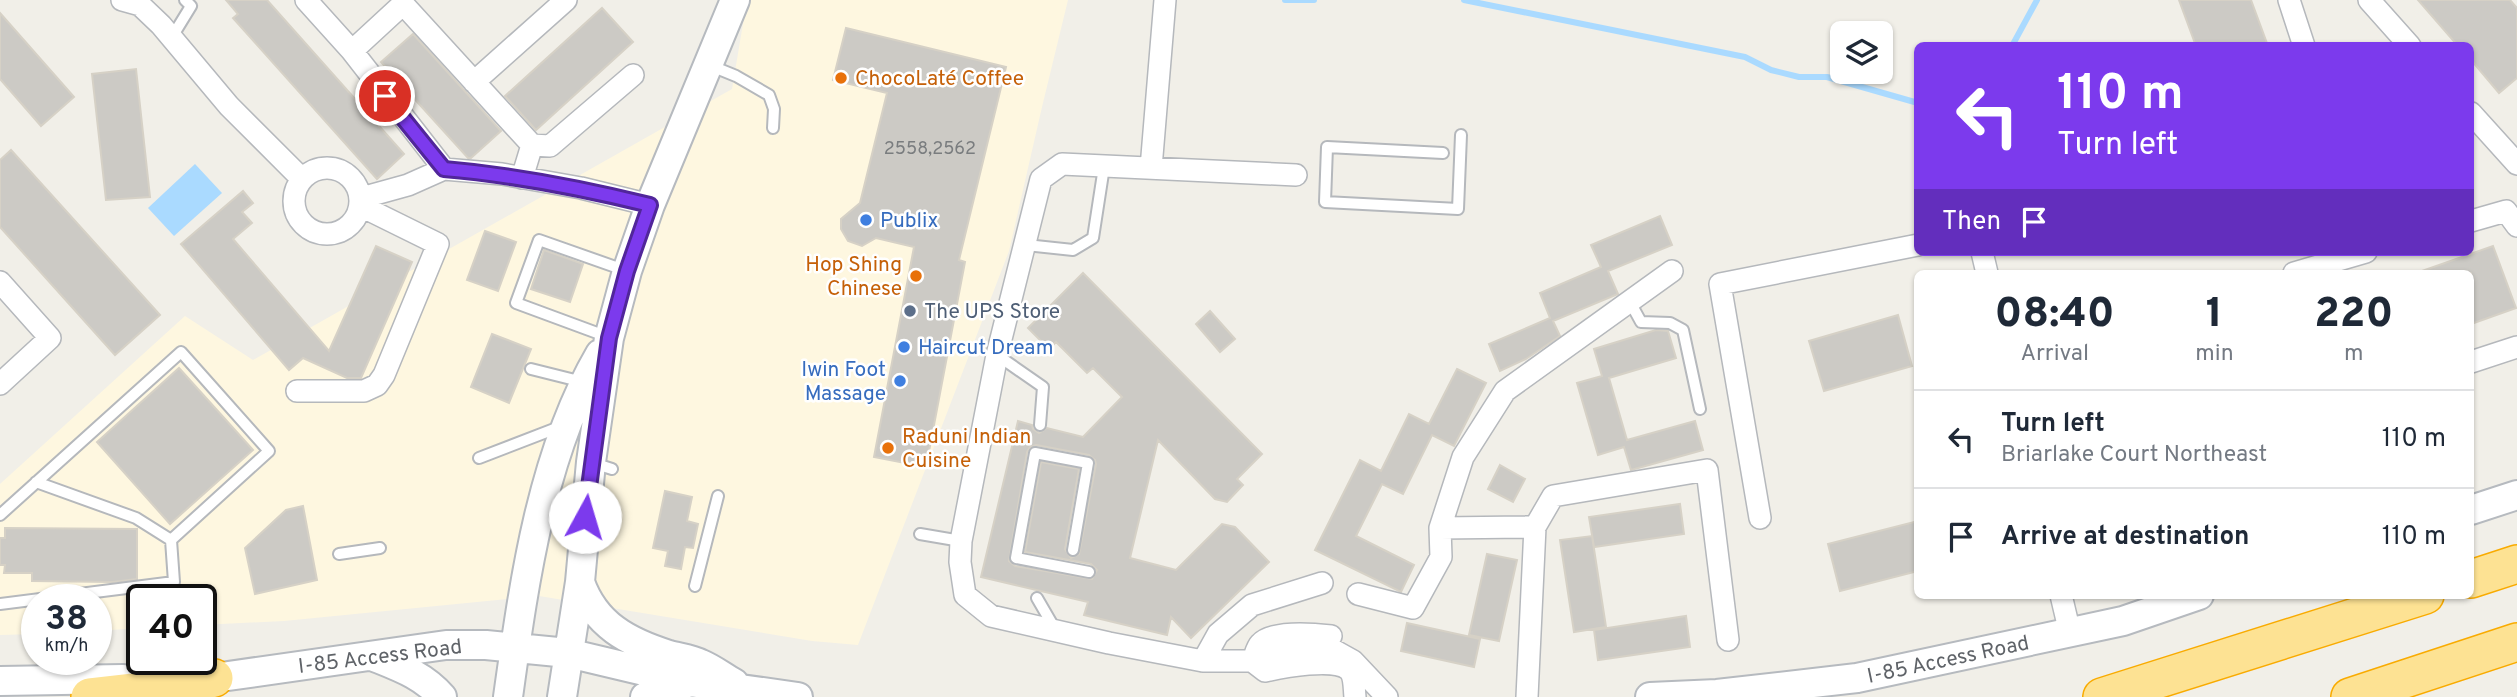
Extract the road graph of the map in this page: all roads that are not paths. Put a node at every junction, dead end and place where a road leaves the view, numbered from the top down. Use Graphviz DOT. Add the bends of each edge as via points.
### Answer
graph roads {
  1 [pos="185,0"];
  2 [pos="306,0"];
  3 [pos="566,0"];
  4 [pos="735,0"];
  5 [pos="1165,0"];
  6 [pos="2289,0"];
  7 [pos="2369,0"];
  8 [pos="128,1"];
  9 [pos="172,37"];
  10 [pos="2303,42"];
  11 [pos="2406,42"];
  12 [pos="352,51"];
  13 [pos="709,65"];
  14 [pos="633,75"];
  15 [pos="474,82"];
  16 [pos="2474,116"];
  17 [pos="773,128"];
  18 [pos="1461,135"];
  19 [pos="532,145"];
  20 [pos="1443,153"];
  21 [pos="2517,163"];
  22 [pos="1104,167"];
  23 [pos="1151,168"];
  24 [pos="444,169"];
  25 [pos="1296,175"];
  26 [pos="522,178"];
  27 [pos="302,179"];
  28 [pos="361,202"];
  29 [pos="650,205"];
  30 [pos="2474,220"];
  31 [pos="2517,226"];
  32 [pos="1026,245"];
  33 [pos="1914,246"];
  34 [pos="2352,256"];
  35 [pos="2304,270"];
  36 [pos="627,271"];
  37 [pos="1672,271"];
  38 [pos="0,282"];
  39 [pos="1629,302"];
  40 [pos="609,338"];
  41 [pos="2517,346"];
  42 [pos="997,355"];
  43 [pos="2474,361"];
  44 [pos="531,369"];
  45 [pos="583,382"];
  46 [pos="0,384"];
  47 [pos="297,391"];
  48 [pos="1700,409"];
  49 [pos="568,424"];
  50 [pos="1040,425"];
  51 [pos="479,458"];
  52 [pos="36,482"];
  53 [pos="2517,495"];
  54 [pos="718,496"];
  55 [pos="2474,509"];
  56 [pos="0,515"];
  57 [pos="1760,518"];
  58 [pos="1535,527"];
  59 [pos="1440,528"];
  60 [pos="920,534"];
  61 [pos="171,540"];
  62 [pos="961,541"];
  63 [pos="380,548"];
  64 [pos="1073,550"];
  65 [pos="338,554"];
  66 [pos="2517,564"];
  67 [pos="1089,572"];
  68 [pos="2474,578"];
  69 [pos="580,582"];
  70 [pos="1322,583"];
  71 [pos="695,586"];
  72 [pos="1358,594"];
  73 [pos="1037,598"];
  74 [pos="2062,599"];
  75 [pos="2187,599"];
  76 [pos="2412,599"];
  77 [pos="0,604"];
  78 [pos="1056,631"];
  79 [pos="2070,633"];
  80 [pos="1728,640"];
  81 [pos="2517,642"];
  82 [pos="515,648"];
  83 [pos="1292,650"];
  84 [pos="568,653"];
  85 [pos="370,655"];
  86 [pos="1203,661"];
  87 [pos="214,678"];
  88 [pos="0,681"];
  89 [pos="690,682"];
  90 [pos="743,688"];
  91 [pos="90,697"];
  92 [pos="442,697"];
  93 [pos="508,697"];
  94 [pos="562,697"];
  95 [pos="645,697"];
  96 [pos="799,697"];
  97 [pos="1355,697"];
  98 [pos="1387,697"];
  99 [pos="1527,697"];
  100 [pos="1650,697"];
  101 [pos="2102,697"];
  102 [pos="2350,697"];
  1 -- 9 [label="lane" via="191,6"];
  2 -- 12 [label="street"];
  3 -- 15 [label="street"];
  4 -- 13 [label="main road"];
  5 -- 23 [label="street"];
  6 -- 10 [label="street"];
  7 -- 11 [label="street"];
  8 -- 9 [label="street" via="141,5"];
  9 -- 27 [label="street" via="229,106"];
  12 -- 15 [label="street" via="403,4"];
  12 -- 24 [label="street"];
  13 -- 17 [label="lane" via="769,95"];
  13 -- 29 [label="main road"];
  14 -- 19 [label="street" via="550,146"];
  15 -- 19 [label="street"];
  16 -- 21 [label="street"];
  18 -- 20 [label="lane" via="1458,209 1325,202 1327,147"];
  19 -- 26 [label="street"];
  22 -- 23 [label="street"];
  22 -- 32 [label="street" via="1062,164 1041,179"];
  22 -- 32 [label="lane" via="1093,238 1073,250"];
  23 -- 25 [label="street"];
  24 -- 26 [label="street"];
  24 -- 28 [label="street"];
  26 -- 29 [label="street"];
  27 -- 28 [label="street" via="322,168 333,168 352,179"];
  27 -- 28 [label="street" via="296,189 295,211 300,221 318,234 349,227"];
  28 -- 47 [label="street" via="438,244 377,385 364,391"];
  29 -- 36 [label="main road"];
  30 -- 31 [label="street" via="2506,211"];
  32 -- 42 [label="street"];
  33 -- 57 [label="street" via="1720,284"];
  34 -- 35 [label="street"];
  36 -- 40 [label="main road"];
  36 -- 40 [label="lane" via="540,240 516,303"];
  37 -- 39 [label="street"];
  38 -- 46 [label="street" via="50,338"];
  39 -- 48 [label="lane" via="1641,322 1670,323 1683,330"];
  39 -- 59 [label="street" via="1505,391 1463,457"];
  40 -- 45 [label="main road"];
  40 -- 69 [label="main road" via="601,465"];
  41 -- 43 [label="street"];
  42 -- 50 [label="lane" via="1043,387"];
  42 -- 62 [label="street"];
  44 -- 45 [label="lane"];
  45 -- 49 [label="main road"];
  49 -- 51 [label="lane"];
  49 -- 82 [label="main road" via="533,541"];
  52 -- 56 [label="lane"];
  52 -- 61 [label="lane" via="136,518"];
  52 -- 61 [label="lane" via="181,352 269,451"];
  53 -- 55 [label="main road"];
  54 -- 71 [label="lane"];
  58 -- 59 [label="street"];
  58 -- 80 [label="street" via="1553,496 1707,470"];
  58 -- 99 [label="street"];
  59 -- 72 [label="street" via="1441,557 1413,608"];
  60 -- 62 [label="lane"];
  61 -- 77 [label="lane" via="174,582"];
  62 -- 78 [label="street" via="965,595 991,616"];
  63 -- 65 [label="lane"];
  64 -- 67 [label="lane" via="1088,463 1035,453 1016,558"];
  66 -- 68 [label="highway"];
  69 -- 84 [label="main road"];
  69 -- 90 [label="main road" via="597,615 621,635 701,663"];
  70 -- 86 [label="street" via="1252,605 1218,634"];
  73 -- 78 [label="lane"];
  74 -- 79 [label="street"];
  75 -- 79 [label="main road, I-85 Access Road"];
  76 -- 101 [label="highway"];
  78 -- 86 [label="street"];
  79 -- 100 [label="main road, I-85 Access Road" via="1857,678"];
  81 -- 102 [label="highway"];
  82 -- 84 [label="main road, I-85 Access Road"];
  82 -- 85 [label="main road, I-85 Access Road" via="446,645"];
  82 -- 93 [label="main road"];
  83 -- 86 [label="street" via="1252,662"];
  83 -- 97 [label="street" via="1349,670"];
  83 -- 98 [label="street" via="1326,646 1353,661"];
  84 -- 89 [label="main road, I-85 Access Road"];
  84 -- 94 [label="main road"];
  85 -- 87 [label="main road, I-85 Access Road"];
  85 -- 92 [label="main road" via="413,672"];
  87 -- 88 [label="main road, I-85 Access Road"];
  87 -- 91 [label="highway" via="187,686"];
  89 -- 90 [label="main road, I-85 Access Road"];
  89 -- 95 [label="main road"];
  90 -- 96 [label="main road, I-85 Access Road"];
}
